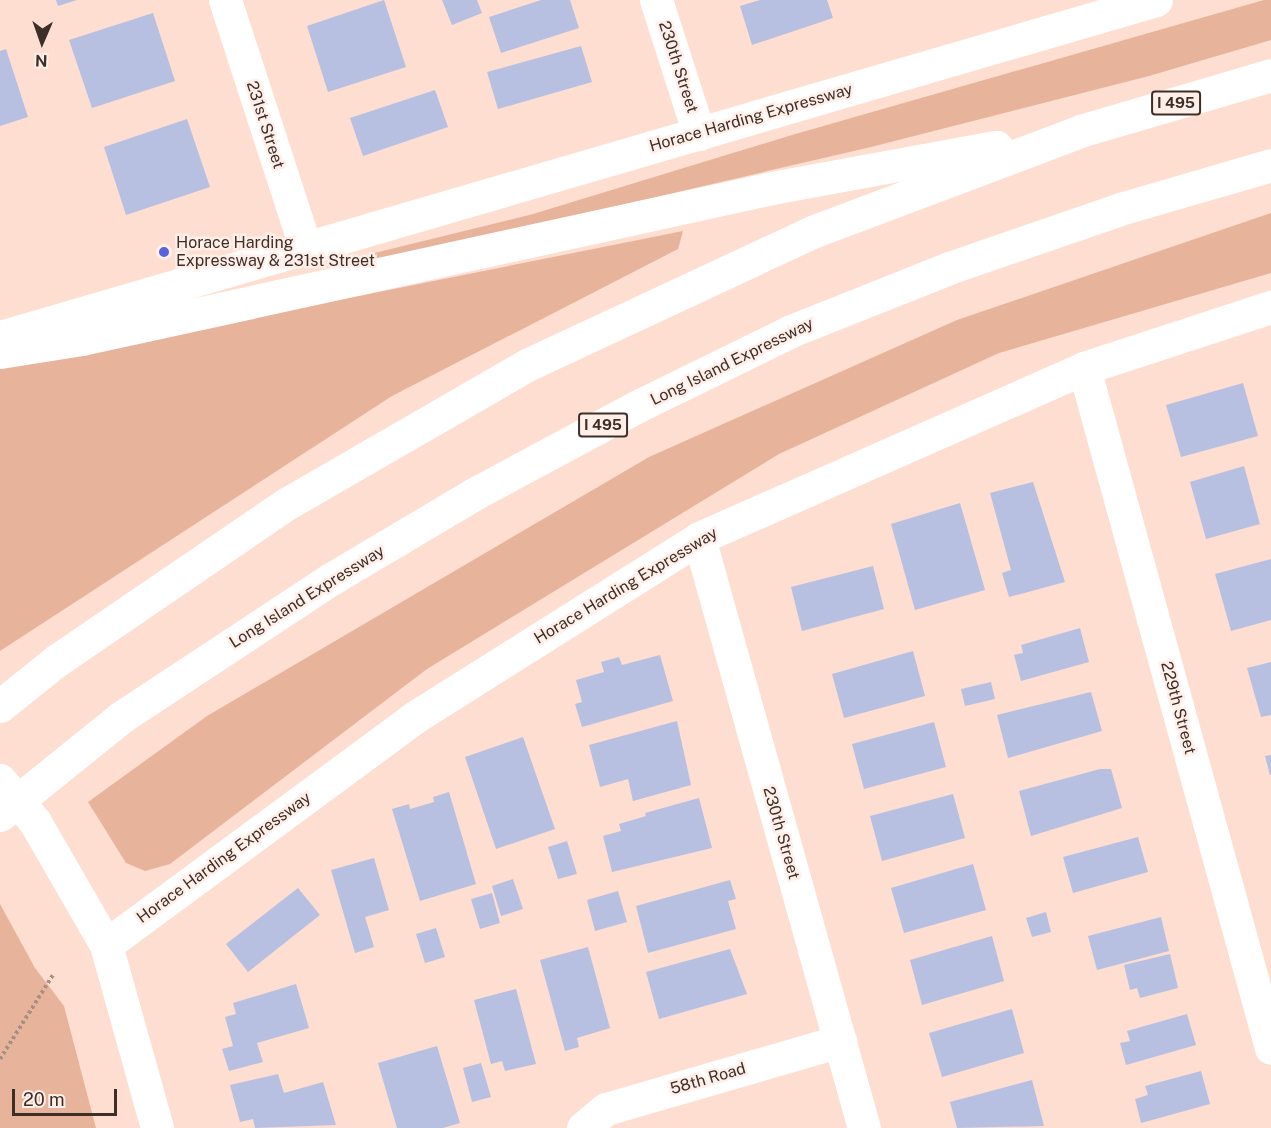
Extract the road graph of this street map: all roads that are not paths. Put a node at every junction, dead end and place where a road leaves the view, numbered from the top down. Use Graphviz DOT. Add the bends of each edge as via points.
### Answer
graph roads {
  1 [pos="225,0"];
  2 [pos="656,0"];
  3 [pos="1156,0"];
  4 [pos="1098,8"];
  5 [pos="1271,75"];
  6 [pos="1080,131"];
  7 [pos="699,134"];
  8 [pos="1271,165"];
  9 [pos="306,249"];
  10 [pos="1271,307"];
  11 [pos="0,337"];
  12 [pos="0,352"];
  13 [pos="1084,368"];
  14 [pos="699,538"];
  15 [pos="56,661"];
  16 [pos="0,700"];
  17 [pos="0,706"];
  18 [pos="0,780"];
  19 [pos="0,815"];
  20 [pos="106,945"];
  21 [pos="840,1041"];
  22 [pos="1271,1048"];
  23 [pos="157,1128"];
  24 [pos="583,1128"];
  25 [pos="864,1128"];
  1 -- 9 [label="main road, 231st Street"];
  2 -- 7 [label="main road, 230th Street"];
  3 -- 4 [label="main road, Horace Harding Expressway"];
  4 -- 7 [label="main road, Horace Harding Expressway"];
  5 -- 6 [label="main road, I 495"];
  6 -- 12 [label="main road" via="777,187 93,336"];
  6 -- 15 [label="main road, I 495" via="812,232 527,365 288,503"];
  7 -- 9 [label="main road, Horace Harding Expressway"];
  8 -- 19 [label="main road, Long Island Expressway / I 495" via="1120,209 949,268 791,331 636,407 474,494 331,579 120,718"];
  9 -- 11 [label="main road, Horace Harding Expressway"];
  10 -- 13 [label="main road, Horace Harding Expressway"];
  13 -- 14 [label="main road, Horace Harding Expressway"];
  13 -- 22 [label="main road, 229th Street"];
  14 -- 20 [label="main road, Horace Harding Expressway" via="412,719"];
  14 -- 21 [label="main road, 230th Street"];
  15 -- 16 [label="main road"];
  15 -- 17 [label="main road, I 495"];
  18 -- 20 [label="main road" via="34,822"];
  20 -- 23 [label="main road"];
  21 -- 24 [label="main road, 58th Road" via="606,1109"];
  21 -- 25 [label="main road, 230th Street"];
}
